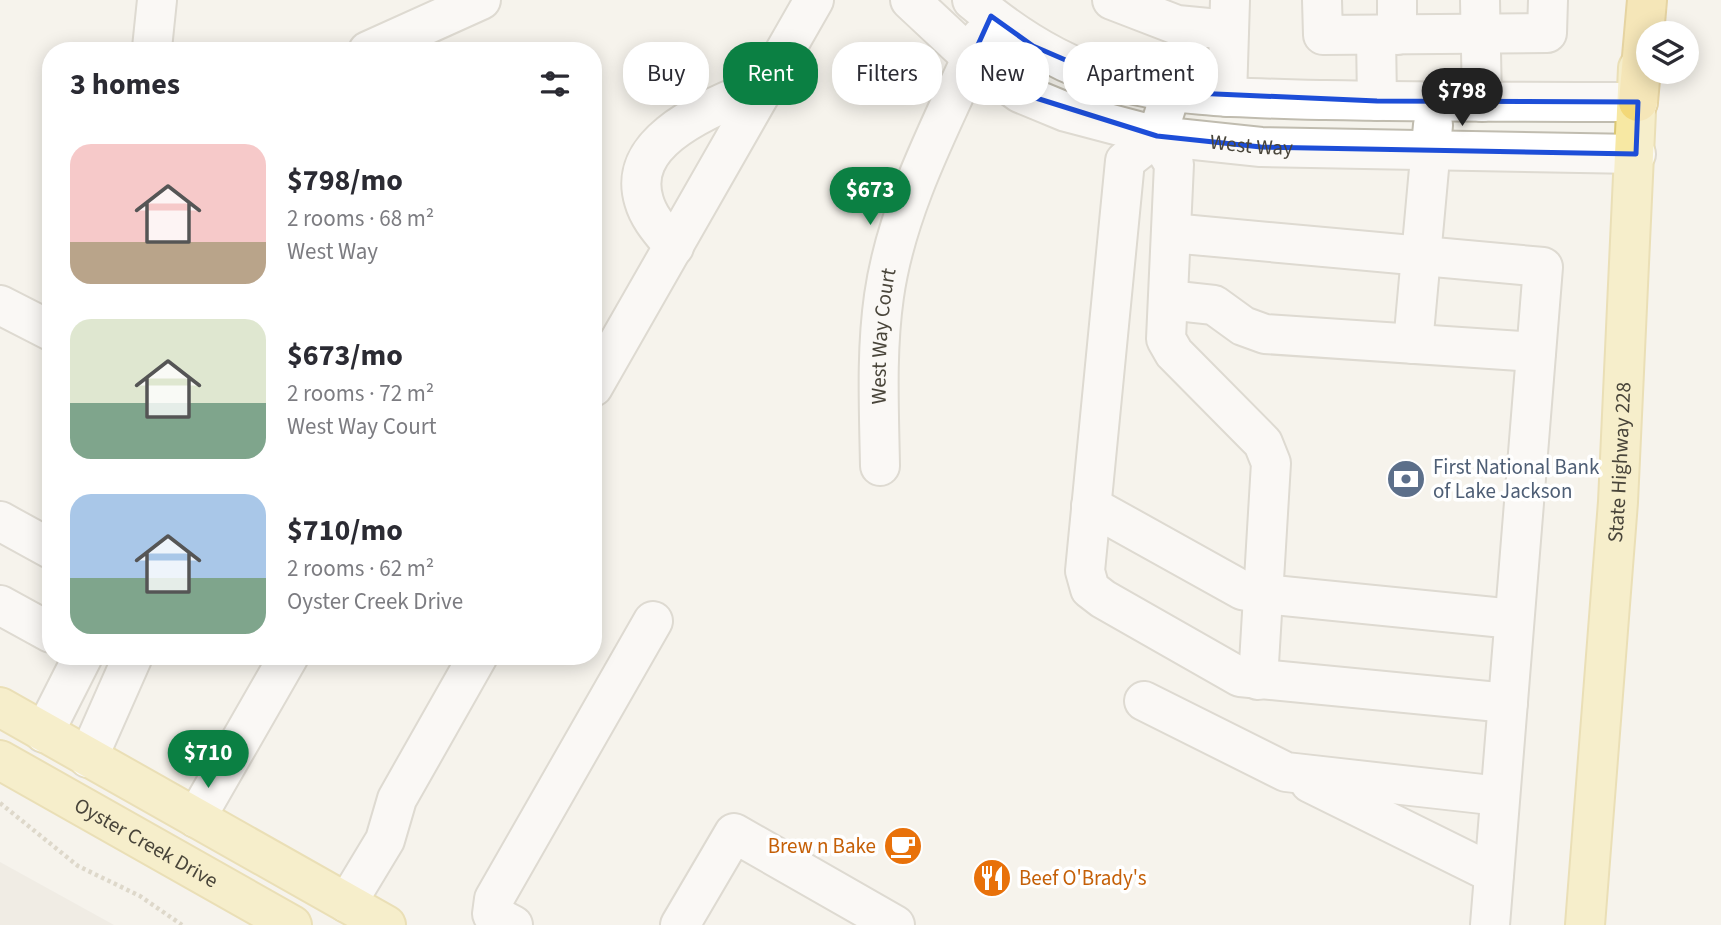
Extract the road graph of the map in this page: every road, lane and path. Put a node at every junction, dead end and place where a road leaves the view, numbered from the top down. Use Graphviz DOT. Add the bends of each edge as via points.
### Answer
graph roads {
  1 [pos="157,0"];
  2 [pos="814,0"];
  3 [pos="910,0"];
  4 [pos="1112,0"];
  5 [pos="1322,0"];
  6 [pos="1548,0"];
  7 [pos="1636,0"];
  8 [pos="1647,0"];
  9 [pos="458,5"];
  10 [pos="981,8"];
  11 [pos="1229,15"];
  12 [pos="1481,17"];
  13 [pos="1390,23"];
  14 [pos="153,42"];
  15 [pos="386,42"];
  16 [pos="790,42"];
  17 [pos="975,42"];
  18 [pos="956,43"];
  19 [pos="1063,61"];
  20 [pos="956,94"];
  21 [pos="1218,96"];
  22 [pos="1227,97"];
  23 [pos="1377,101"];
  24 [pos="1434,102"];
  25 [pos="1482,102"];
  26 [pos="1639,102"];
  27 [pos="725,105"];
  28 [pos="754,105"];
  29 [pos="1049,105"];
  30 [pos="1167,105"];
  31 [pos="1157,136"];
  32 [pos="1431,149"];
  33 [pos="1636,154"];
  34 [pos="1171,233"];
  35 [pos="674,247"];
  36 [pos="1422,257"];
  37 [pos="1168,300"];
  38 [pos="0,305"];
  39 [pos="42,326"];
  40 [pos="1413,344"];
  41 [pos="1536,352"];
  42 [pos="602,358"];
  43 [pos="880,466"];
  44 [pos="1091,506"];
  45 [pos="0,521"];
  46 [pos="42,545"];
  47 [pos="1263,594"];
  48 [pos="0,604"];
  49 [pos="1514,619"];
  50 [pos="653,621"];
  51 [pos="42,628"];
  52 [pos="78,665"];
  53 [pos="130,665"];
  54 [pos="284,665"];
  55 [pos="473,665"];
  56 [pos="1258,680"];
  57 [pos="1143,701"];
  58 [pos="1508,703"];
  59 [pos="0,707"];
  60 [pos="44,733"];
  61 [pos="88,758"];
  62 [pos="0,760"];
  63 [pos="1286,772"];
  64 [pos="1500,796"];
  65 [pos="0,803"];
  66 [pos="196,818"];
  67 [pos="1494,874"];
  68 [pos="347,903"];
  69 [pos="497,921"];
  70 [pos="182,925"];
  71 [pos="292,925"];
  72 [pos="386,925"];
  73 [pos="680,925"];
  74 [pos="895,925"];
  75 [pos="1490,925"];
  76 [pos="1585,925"];
  1 -- 14 [label="street"];
  2 -- 16 [label="street"];
  3 -- 18 [label="street, West Way"];
  4 -- 11 [label="street" via="1177,25"];
  5 -- 13 [label="street" via="1323,35"];
  6 -- 12 [label="street" via="1547,33"];
  7 -- 26 [label="main road, State Highway 228"];
  8 -- 26 [label="highway"];
  9 -- 15 [label="street"];
  10 -- 17 [label="street, West Way Court"];
  10 -- 19 [label="street" via="1033,46"];
  11 -- 22 [label="street"];
  12 -- 13 [label="street"];
  12 -- 25 [label="street"];
  13 -- 23 [label="street"];
  20 -- 43 [label="street, West Way Court" via="910,196 884,293 878,342"];
  21 -- 22 [label="street"];
  22 -- 23 [label="street"];
  23 -- 24 [label="street"];
  24 -- 25 [label="street"];
  24 -- 32 [label="street"];
  25 -- 26 [label="street"];
  26 -- 33 [label="main road, State Highway 228"];
  27 -- 35 [label="street" via="666,135 648,157 643,201"];
  28 -- 35 [label="street"];
  29 -- 31 [label="street, West Way"];
  30 -- 31 [label="street"];
  31 -- 32 [label="street, West Way" via="1261,147"];
  31 -- 34 [label="street" via="1174,164"];
  31 -- 44 [label="street" via="1125,161"];
  32 -- 33 [label="street, West Way"];
  32 -- 36 [label="street"];
  33 -- 76 [label="main road, State Highway 228" via="1618,502"];
  34 -- 36 [label="street"];
  34 -- 37 [label="street"];
  35 -- 42 [label="street"];
  36 -- 40 [label="street"];
  36 -- 41 [label="street" via="1543,267"];
  37 -- 40 [label="street" via="1214,305 1243,326 1265,334"];
  37 -- 47 [label="street" via="1166,339 1174,353 1263,443 1271,463"];
  38 -- 39 [label="street"];
  40 -- 41 [label="street"];
  41 -- 49 [label="street"];
  44 -- 47 [label="street" via="1242,590"];
  44 -- 56 [label="street" via="1085,571 1090,589 1240,677"];
  45 -- 46 [label="street"];
  47 -- 49 [label="street"];
  47 -- 56 [label="street"];
  48 -- 51 [label="street"];
  49 -- 58 [label="street"];
  50 -- 69 [label="street" via="494,899"];
  52 -- 60 [label="street"];
  53 -- 61 [label="street"];
  54 -- 66 [label="street"];
  55 -- 68 [label="street" via="397,799 385,840"];
  56 -- 58 [label="street"];
  57 -- 63 [label="street"];
  58 -- 64 [label="street"];
  59 -- 60 [label="main road"];
  60 -- 61 [label="main road"];
  61 -- 66 [label="main road"];
  62 -- 71 [label="main road, Oyster Creek Drive"];
  63 -- 64 [label="street"];
  63 -- 67 [label="street"];
  64 -- 67 [label="street"];
  65 -- 70 [label="path" via="78,866 140,896"];
  66 -- 68 [label="main road"];
  67 -- 75 [label="street"];
  68 -- 72 [label="main road"];
  73 -- 74 [label="street" via="734,832"];
}
